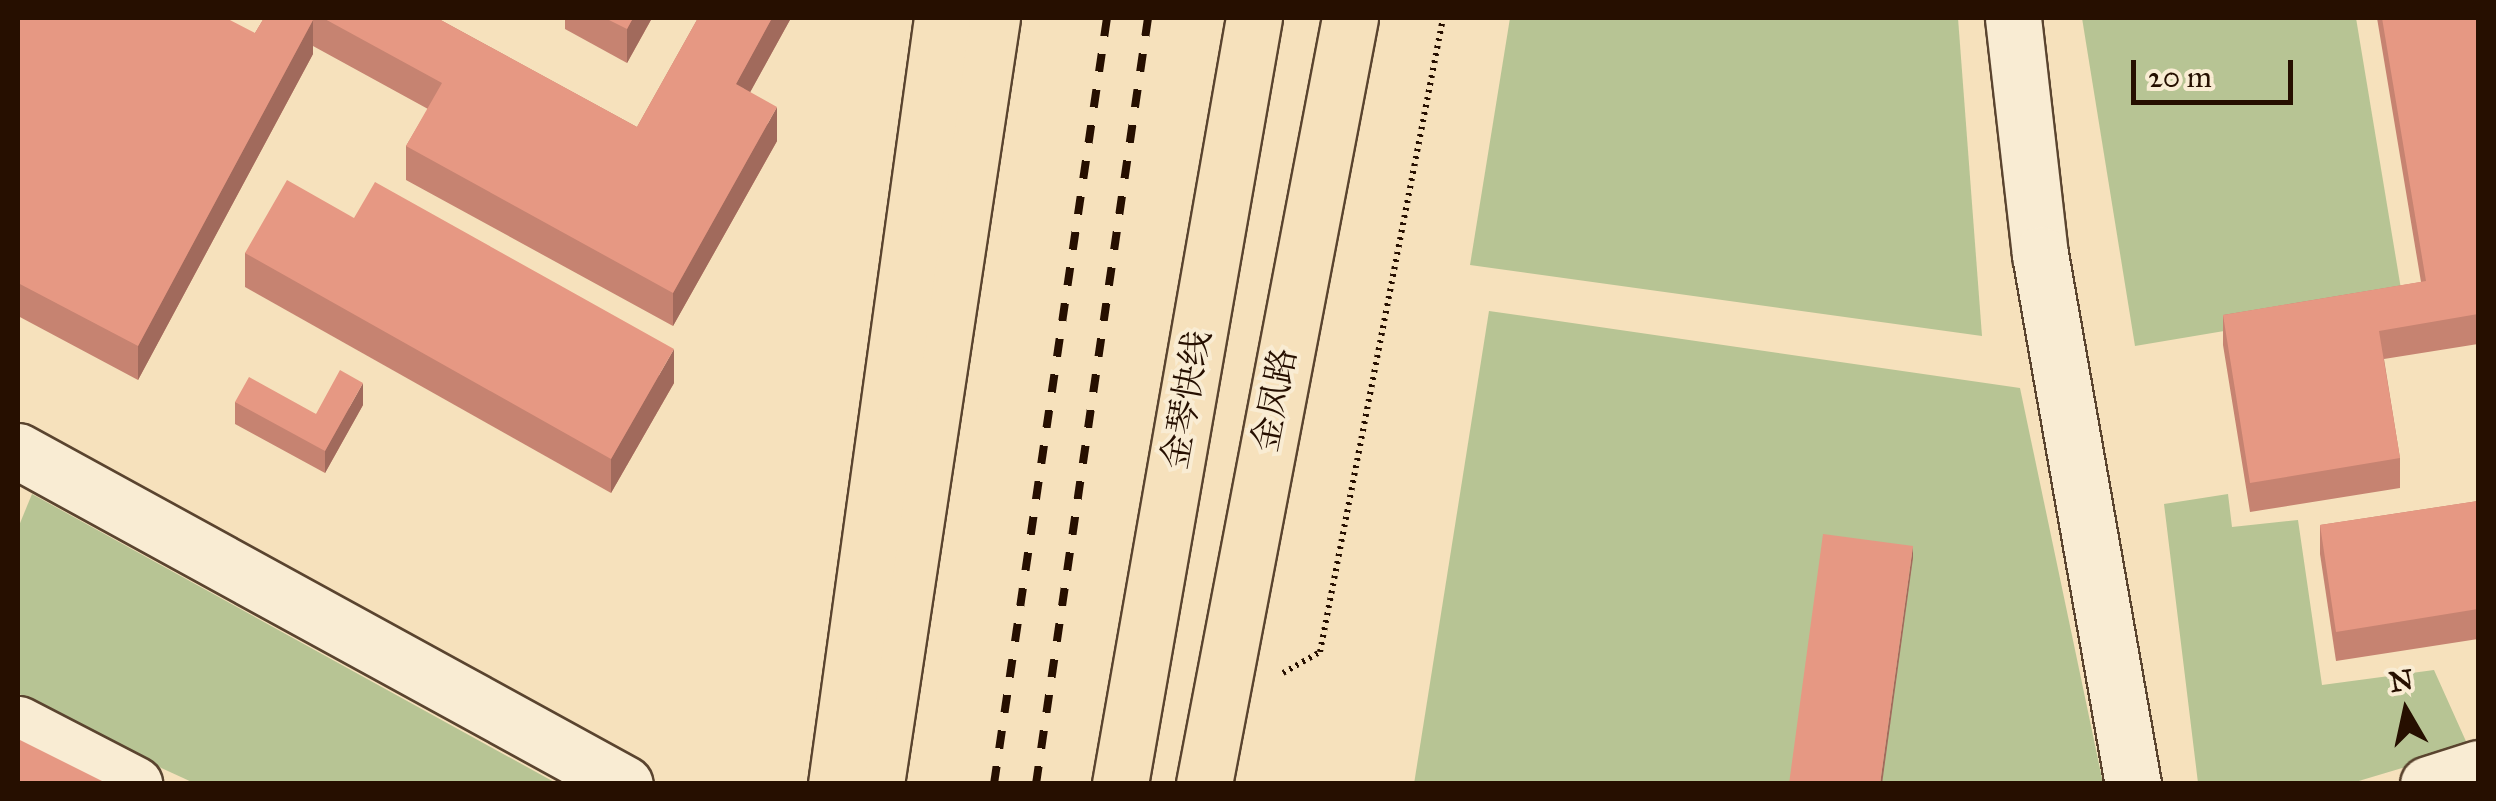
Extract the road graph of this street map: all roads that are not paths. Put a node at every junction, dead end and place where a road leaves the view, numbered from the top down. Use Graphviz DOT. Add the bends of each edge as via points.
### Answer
graph roads {
  1 [pos="942,18"];
  2 [pos="992,18"];
  3 [pos="1254,18"];
  4 [pos="1350,18"];
  5 [pos="2012,18"];
  6 [pos="18,452"];
  7 [pos="18,724"];
  8 [pos="2478,768"];
  9 [pos="134,784"];
  10 [pos="625,784"];
  11 [pos="836,784"];
  12 [pos="876,784"];
  13 [pos="1120,784"];
  14 [pos="1204,784"];
  15 [pos="2133,784"];
  16 [pos="2428,784"];
  1 -- 11 [label="main road"];
  2 -- 12 [label="main road"];
  3 -- 13 [label="main road, 金琴快线"];
  4 -- 14 [label="main road, 金凤路"];
  5 -- 15 [label="lane" via="2040,254"];
  6 -- 10 [label="lane"];
  7 -- 9 [label="lane"];
  8 -- 16 [label="lane"];
}
